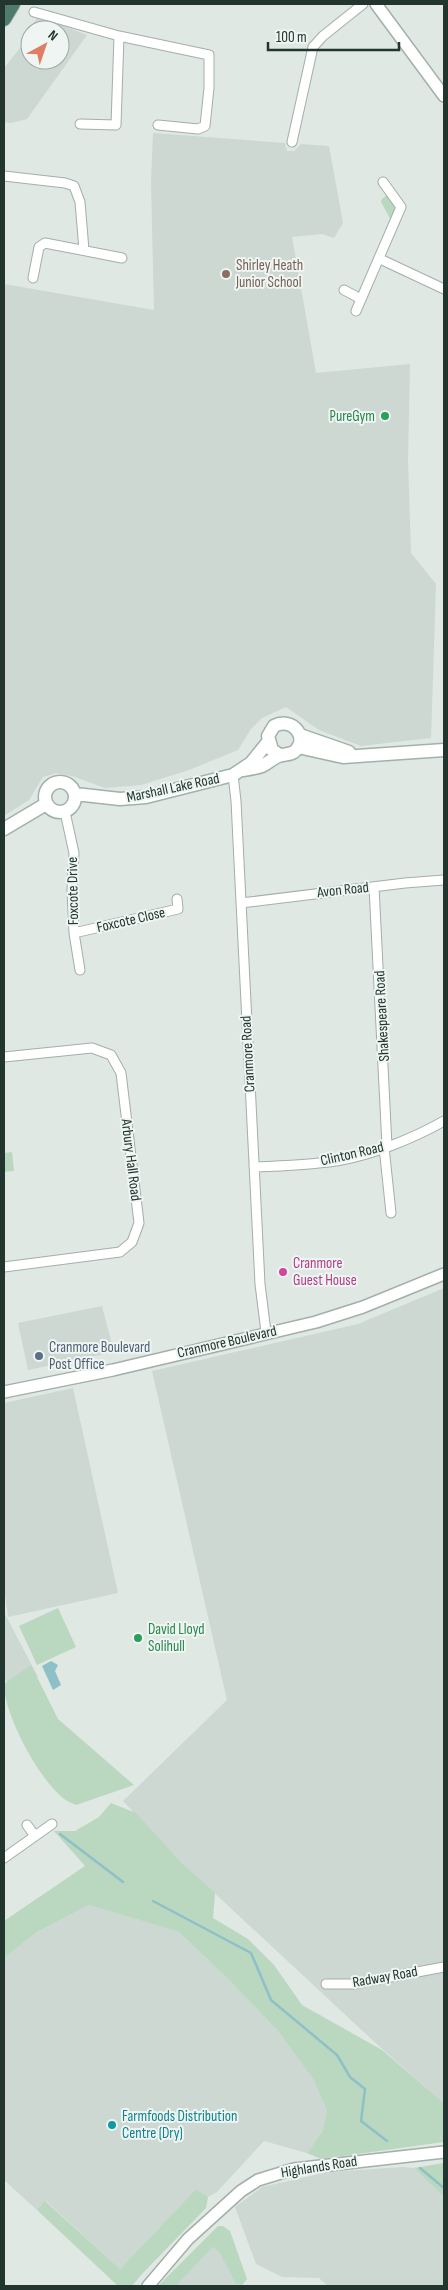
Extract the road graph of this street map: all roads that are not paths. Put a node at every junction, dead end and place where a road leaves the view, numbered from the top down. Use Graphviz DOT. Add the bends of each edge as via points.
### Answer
graph roads {
  1 [pos="14,4"];
  2 [pos="363,4"];
  3 [pos="376,4"];
  4 [pos="34,12"];
  5 [pos="4,19"];
  6 [pos="119,36"];
  7 [pos="444,96"];
  8 [pos="80,124"];
  9 [pos="158,125"];
  10 [pos="292,142"];
  11 [pos="4,176"];
  12 [pos="379,196"];
  13 [pos="84,250"];
  14 [pos="122,258"];
  15 [pos="380,259"];
  16 [pos="33,278"];
  17 [pos="444,289"];
  18 [pos="344,290"];
  19 [pos="361,299"];
  20 [pos="356,311"];
  21 [pos="299,741"];
  22 [pos="268,742"];
  23 [pos="444,750"];
  24 [pos="280,755"];
  25 [pos="236,773"];
  26 [pos="75,794"];
  27 [pos="46,804"];
  28 [pos="65,812"];
  29 [pos="4,829"];
  30 [pos="444,880"];
  31 [pos="374,887"];
  32 [pos="177,899"];
  33 [pos="241,903"];
  34 [pos="74,933"];
  35 [pos="80,970"];
  36 [pos="4,1057"];
  37 [pos="444,1121"];
  38 [pos="386,1147"];
  39 [pos="254,1167"];
  40 [pos="390,1214"];
  41 [pos="4,1267"];
  42 [pos="444,1274"];
  43 [pos="266,1332"];
  44 [pos="4,1392"];
  45 [pos="52,1824"];
  46 [pos="27,1825"];
  47 [pos="35,1836"];
  48 [pos="4,1858"];
  49 [pos="444,1967"];
  50 [pos="326,1984"];
  51 [pos="444,2152"];
  52 [pos="148,2286"];
  1 -- 5 [label="highway"];
  2 -- 10 [label="street" via="313,47"];
  3 -- 7 [label="street"];
  4 -- 6 [label="street"];
  6 -- 8 [label="street" via="116,125"];
  6 -- 9 [label="street" via="209,55 206,126 198,129"];
  11 -- 13 [label="street" via="74,186 80,202"];
  12 -- 15 [label="street" via="385,186 401,207"];
  13 -- 14 [label="street"];
  13 -- 16 [label="street" via="45,243 39,247"];
  15 -- 17 [label="street"];
  15 -- 19 [label="street"];
  18 -- 19 [label="street"];
  19 -- 20 [label="street"];
  21 -- 22 [label="main road, Marshall Lake Road" via="294,726 285,722 270,730"];
  21 -- 23 [label="main road, Marshall Lake Road" via="366,756"];
  21 -- 24 [label="main road, Marshall Lake Road" via="293,752"];
  22 -- 24 [label="main road"];
  22 -- 25 [label="main road, Marshall Lake Road" via="252,763"];
  24 -- 25 [label="main road, Marshall Lake Road" via="262,766"];
  25 -- 26 [label="main road, Marshall Lake Road" via="146,796 120,799"];
  25 -- 33 [label="street, Cranmore Road"];
  26 -- 27 [label="main road" via="69,784 55,783 46,790"];
  26 -- 28 [label="main road" via="74,805"];
  27 -- 28 [label="main road" via="56,812"];
  27 -- 29 [label="main road"];
  28 -- 34 [label="street, Foxcote Drive" via="74,853"];
  30 -- 31 [label="street, Avon Road"];
  31 -- 33 [label="street, Avon Road"];
  31 -- 38 [label="street, Shakespeare Road"];
  32 -- 34 [label="street, Foxcote Close" via="178,909"];
  33 -- 39 [label="street, Cranmore Road"];
  34 -- 35 [label="street, Foxcote Drive"];
  36 -- 41 [label="street, Arbury Hall Road" via="92,1048 110,1056 121,1074 139,1223 132,1242 120,1252"];
  37 -- 38 [label="street, Clinton Road"];
  38 -- 39 [label="street, Clinton Road" via="336,1161"];
  38 -- 40 [label="street, Shakespeare Road"];
  39 -- 43 [label="street, Cranmore Road" via="260,1284"];
  42 -- 43 [label="street, Cranmore Boulevard" via="339,1315"];
  43 -- 44 [label="street, Cranmore Boulevard" via="113,1370"];
  45 -- 47 [label="street"];
  46 -- 47 [label="street"];
  47 -- 48 [label="street"];
  49 -- 50 [label="street, Radway Road" via="353,1984"];
  51 -- 52 [label="street, Highlands Road" via="294,2169 258,2180 241,2191 188,2239"];
}
